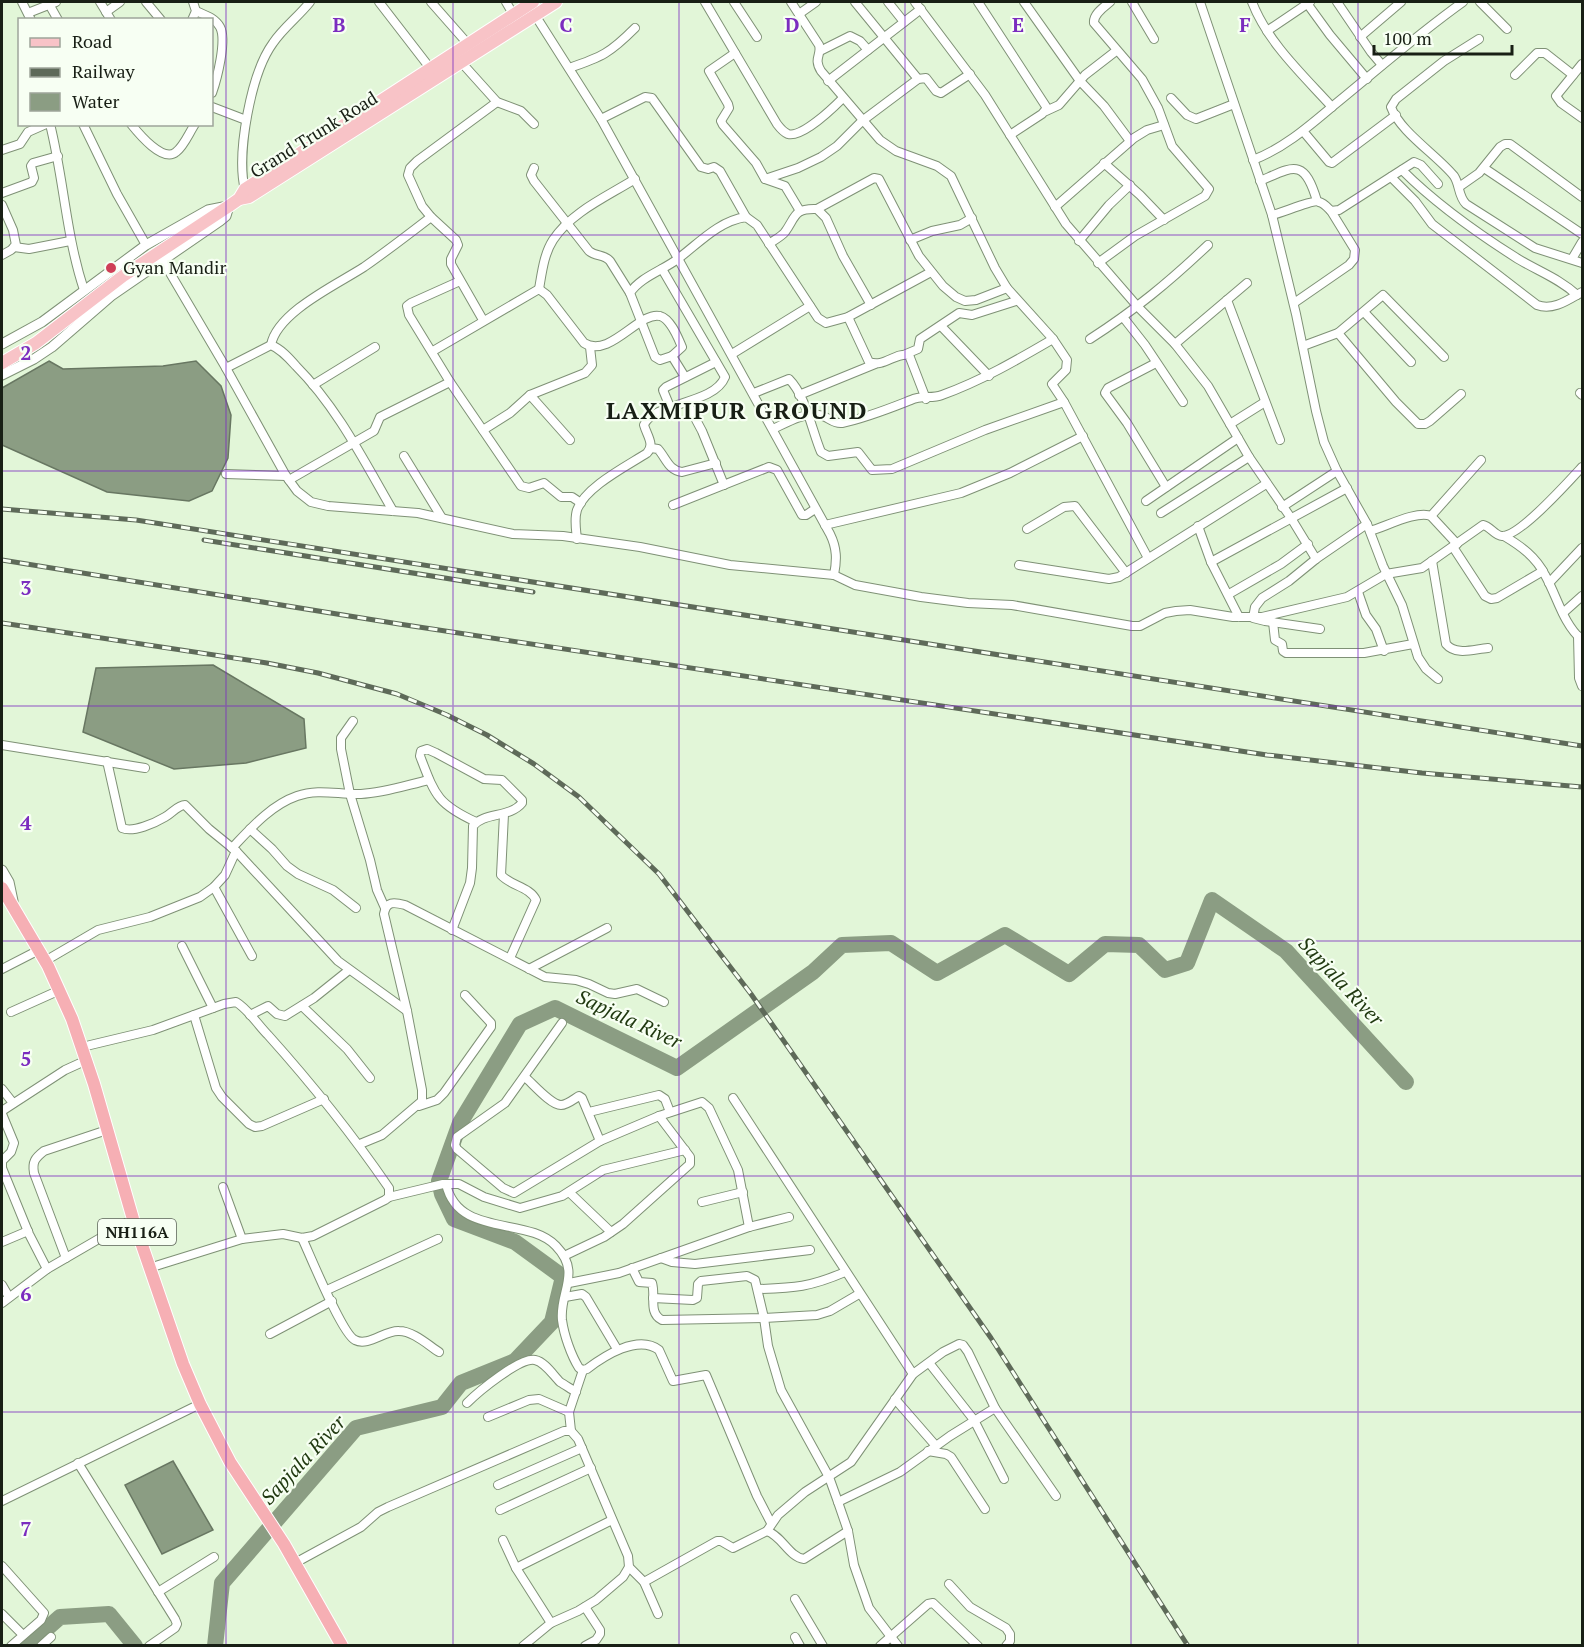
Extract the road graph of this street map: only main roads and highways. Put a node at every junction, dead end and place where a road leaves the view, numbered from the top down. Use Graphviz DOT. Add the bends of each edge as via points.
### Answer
graph roads {
  1 [pos="556,2"];
  2 [pos="531,5"];
  3 [pos="241,198"];
  4 [pos="2,363"];
  5 [pos="2,888"];
  6 [pos="8,901"];
  7 [pos="342,1646"];
  1 -- 2 [label="main road, Grand Trunk Road"];
  2 -- 3 [label="main road, Grand Trunk Road" via="430,68"];
  2 -- 3 [label="main road, Grand Trunk Road" via="461,62"];
  3 -- 4 [label="main road"];
  5 -- 6 [label="highway, NH116A"];
  6 -- 7 [label="highway, NH116A" via="60,990 87,1060 149,1268 200,1404 230,1462 284,1544"];
}
